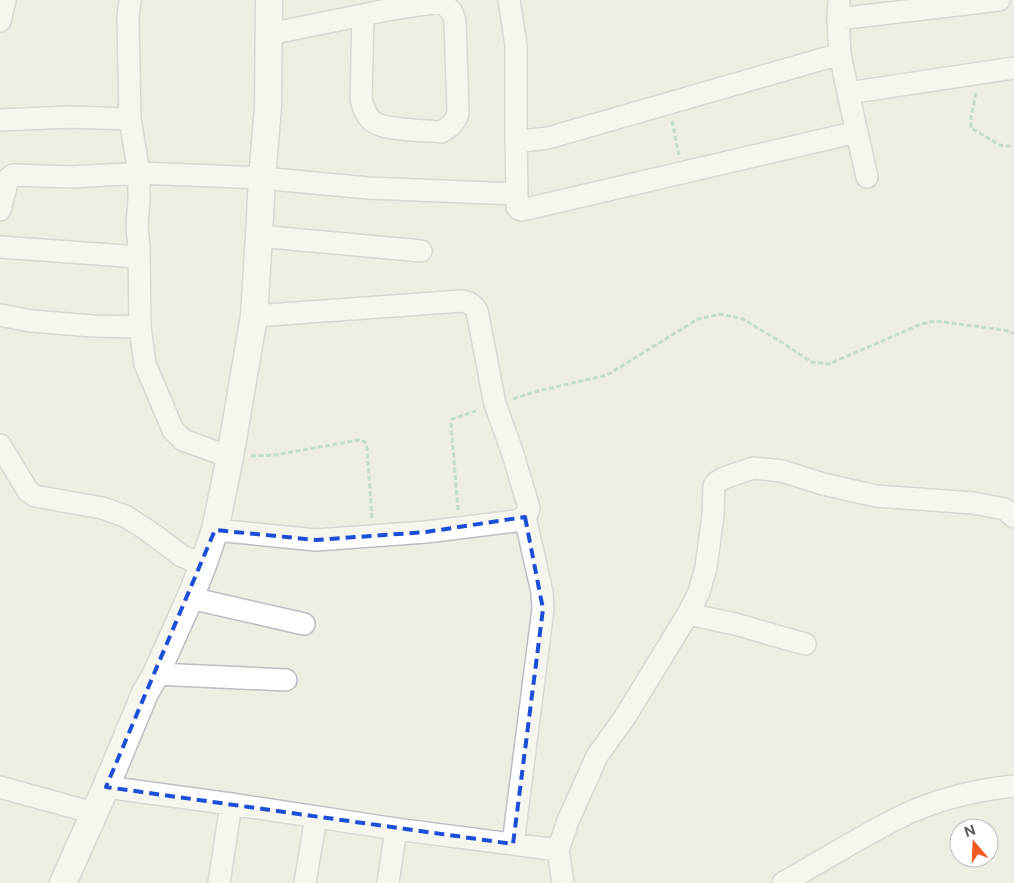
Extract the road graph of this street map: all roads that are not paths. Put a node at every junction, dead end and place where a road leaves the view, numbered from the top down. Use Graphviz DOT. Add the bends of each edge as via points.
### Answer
graph roads {
  1 [pos="5,0"];
  2 [pos="130,0"];
  3 [pos="269,0"];
  4 [pos="509,0"];
  5 [pos="999,0"];
  6 [pos="838,10"];
  7 [pos="362,15"];
  8 [pos="0,21"];
  9 [pos="269,34"];
  10 [pos="840,54"];
  11 [pos="1014,68"];
  12 [pos="848,93"];
  13 [pos="130,119"];
  14 [pos="0,120"];
  15 [pos="857,132"];
  16 [pos="516,140"];
  17 [pos="138,173"];
  18 [pos="867,177"];
  19 [pos="262,178"];
  20 [pos="517,194"];
  21 [pos="0,210"];
  22 [pos="259,236"];
  23 [pos="0,247"];
  24 [pos="421,251"];
  25 [pos="139,257"];
  26 [pos="0,315"];
  27 [pos="254,316"];
  28 [pos="140,327"];
  29 [pos="0,445"];
  30 [pos="230,457"];
  31 [pos="525,517"];
  32 [pos="1014,517"];
  33 [pos="215,530"];
  34 [pos="203,565"];
  35 [pos="190,598"];
  36 [pos="688,614"];
  37 [pos="304,624"];
  38 [pos="805,644"];
  39 [pos="156,674"];
  40 [pos="286,680"];
  41 [pos="1014,786"];
  42 [pos="0,787"];
  43 [pos="106,787"];
  44 [pos="231,804"];
  45 [pos="94,813"];
  46 [pos="316,817"];
  47 [pos="396,829"];
  48 [pos="513,844"];
  49 [pos="558,850"];
  50 [pos="63,883"];
  51 [pos="219,883"];
  52 [pos="305,883"];
  53 [pos="388,883"];
  54 [pos="563,883"];
  55 [pos="783,883"];
  1 -- 8 [label="street"];
  2 -- 13 [label="street"];
  3 -- 9 [label="street"];
  4 -- 16 [label="street" via="516,45"];
  5 -- 6 [label="street"];
  6 -- 10 [label="street"];
  7 -- 7 [label="street" via="361,99 372,121 383,127 440,132 448,128 458,113 452,12 442,2"];
  7 -- 9 [label="street"];
  9 -- 19 [label="street" via="268,107"];
  10 -- 12 [label="street"];
  10 -- 16 [label="street" via="548,138"];
  11 -- 12 [label="street"];
  12 -- 15 [label="street"];
  13 -- 14 [label="street"];
  13 -- 17 [label="street"];
  15 -- 18 [label="street"];
  15 -- 20 [label="street" via="522,210 517,207"];
  16 -- 20 [label="street"];
  17 -- 19 [label="street"];
  17 -- 21 [label="street" via="72,177 13,175 8,179"];
  17 -- 25 [label="street"];
  19 -- 20 [label="street" via="368,188"];
  19 -- 22 [label="street"];
  22 -- 24 [label="street"];
  22 -- 27 [label="street"];
  23 -- 25 [label="street"];
  25 -- 28 [label="street"];
  26 -- 28 [label="street" via="31,321"];
  27 -- 30 [label="street"];
  27 -- 31 [label="street" via="462,300 471,303 477,311 495,404 529,508"];
  28 -- 30 [label="street" via="145,364 173,430 183,440"];
  29 -- 34 [label="street" via="35,496 102,508 125,516 182,556"];
  30 -- 33 [label="street"];
  31 -- 33 [label="street" via="426,532 316,540"];
  31 -- 48 [label="street" via="543,609"];
  32 -- 36 [label="street" via="1005,509 973,503 876,496 782,471 753,468 724,478 714,486 706,568"];
  33 -- 34 [label="street"];
  34 -- 35 [label="street"];
  35 -- 37 [label="street"];
  35 -- 39 [label="street"];
  36 -- 38 [label="street"];
  36 -- 49 [label="street" via="597,756"];
  39 -- 40 [label="street"];
  39 -- 43 [label="street"];
  41 -- 55 [label="street" via="962,796 902,816"];
  42 -- 45 [label="street"];
  43 -- 44 [label="street"];
  43 -- 45 [label="street"];
  44 -- 46 [label="street"];
  44 -- 51 [label="street"];
  45 -- 50 [label="street"];
  46 -- 47 [label="street"];
  46 -- 52 [label="street"];
  47 -- 48 [label="street"];
  47 -- 53 [label="street"];
  48 -- 49 [label="street"];
  49 -- 54 [label="street"];
}
